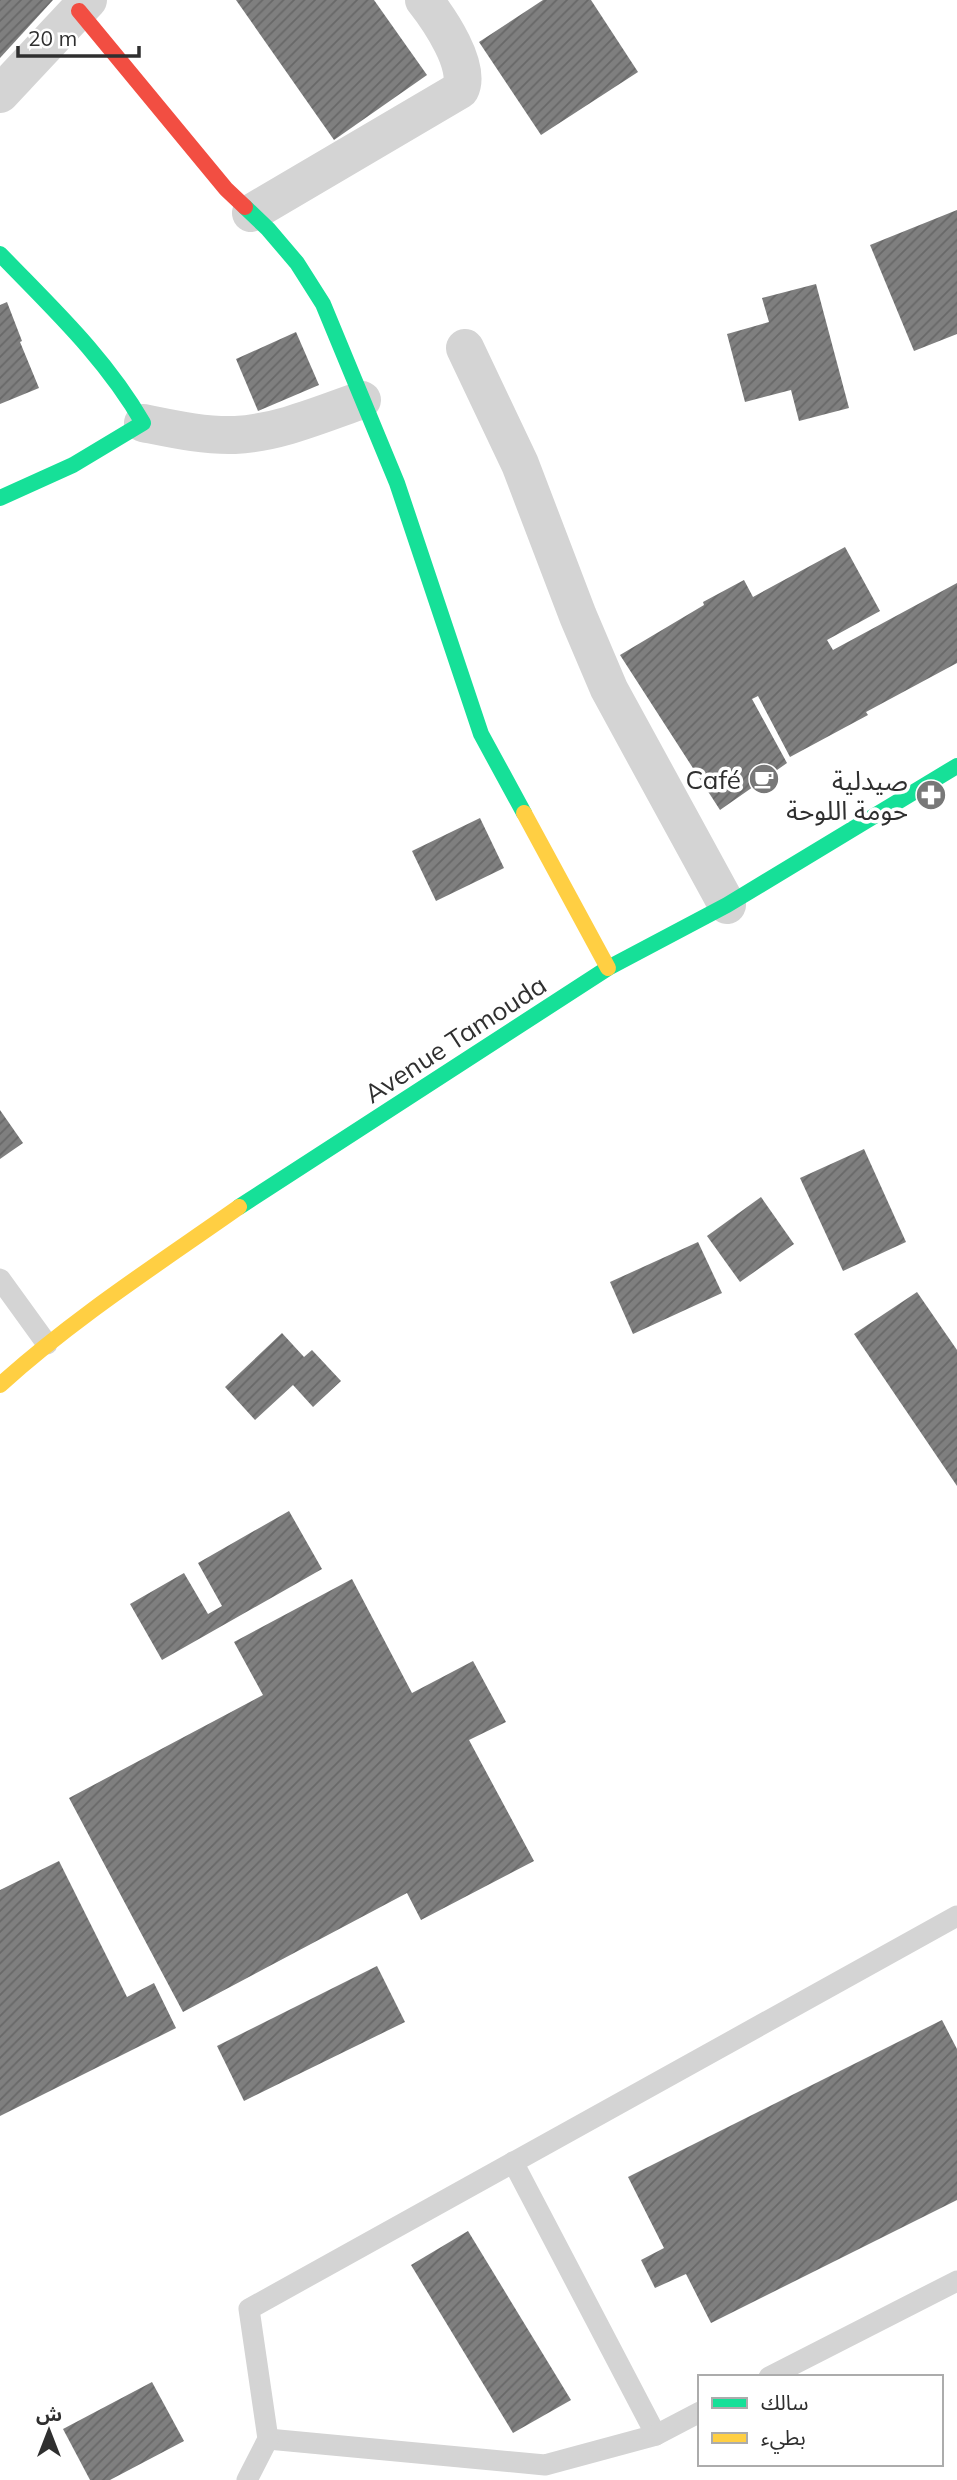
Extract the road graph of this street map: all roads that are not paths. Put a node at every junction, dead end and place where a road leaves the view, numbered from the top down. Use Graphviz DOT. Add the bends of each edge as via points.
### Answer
graph roads {
  1 [pos="424,0"];
  2 [pos="84,6"];
  3 [pos="0,94"];
  4 [pos="251,213"];
  5 [pos="0,254"];
  6 [pos="465,348"];
  7 [pos="362,400"];
  8 [pos="143,423"];
  9 [pos="0,498"];
  10 [pos="957,766"];
  11 [pos="727,905"];
  12 [pos="608,968"];
  13 [pos="0,1279"];
  14 [pos="47,1344"];
  15 [pos="0,1385"];
  16 [pos="957,1916"];
  17 [pos="513,2162"];
  18 [pos="957,2281"];
  19 [pos="773,2375"];
  20 [pos="698,2413"];
  21 [pos="656,2435"];
  22 [pos="268,2439"];
  23 [pos="247,2480"];
  1 -- 4 [label="street" via="456,51 463,71 460,90"];
  2 -- 3 [label="street"];
  2 -- 4 [label="main road" via="226,189"];
  4 -- 7 [label="main road" via="297,263 323,304"];
  5 -- 8 [label="main road" via="103,361"];
  6 -- 11 [label="street" via="520,464 609,689"];
  7 -- 8 [label="street" via="277,428 237,435 190,433"];
  7 -- 12 [label="main road" via="397,483 481,734"];
  8 -- 9 [label="main road" via="98,453"];
  10 -- 11 [label="main road, Avenue Tamouda"];
  11 -- 12 [label="main road, Avenue Tamouda"];
  12 -- 14 [label="main road, Avenue Tamouda" via="249,1200"];
  13 -- 14 [label="lane"];
  14 -- 15 [label="main road, Avenue Tamouda"];
  16 -- 17 [label="lane"];
  17 -- 21 [label="lane"];
  17 -- 22 [label="lane" via="249,2309"];
  18 -- 19 [label="lane"];
  20 -- 21 [label="lane"];
  21 -- 22 [label="lane" via="545,2465"];
  22 -- 23 [label="lane"];
}
